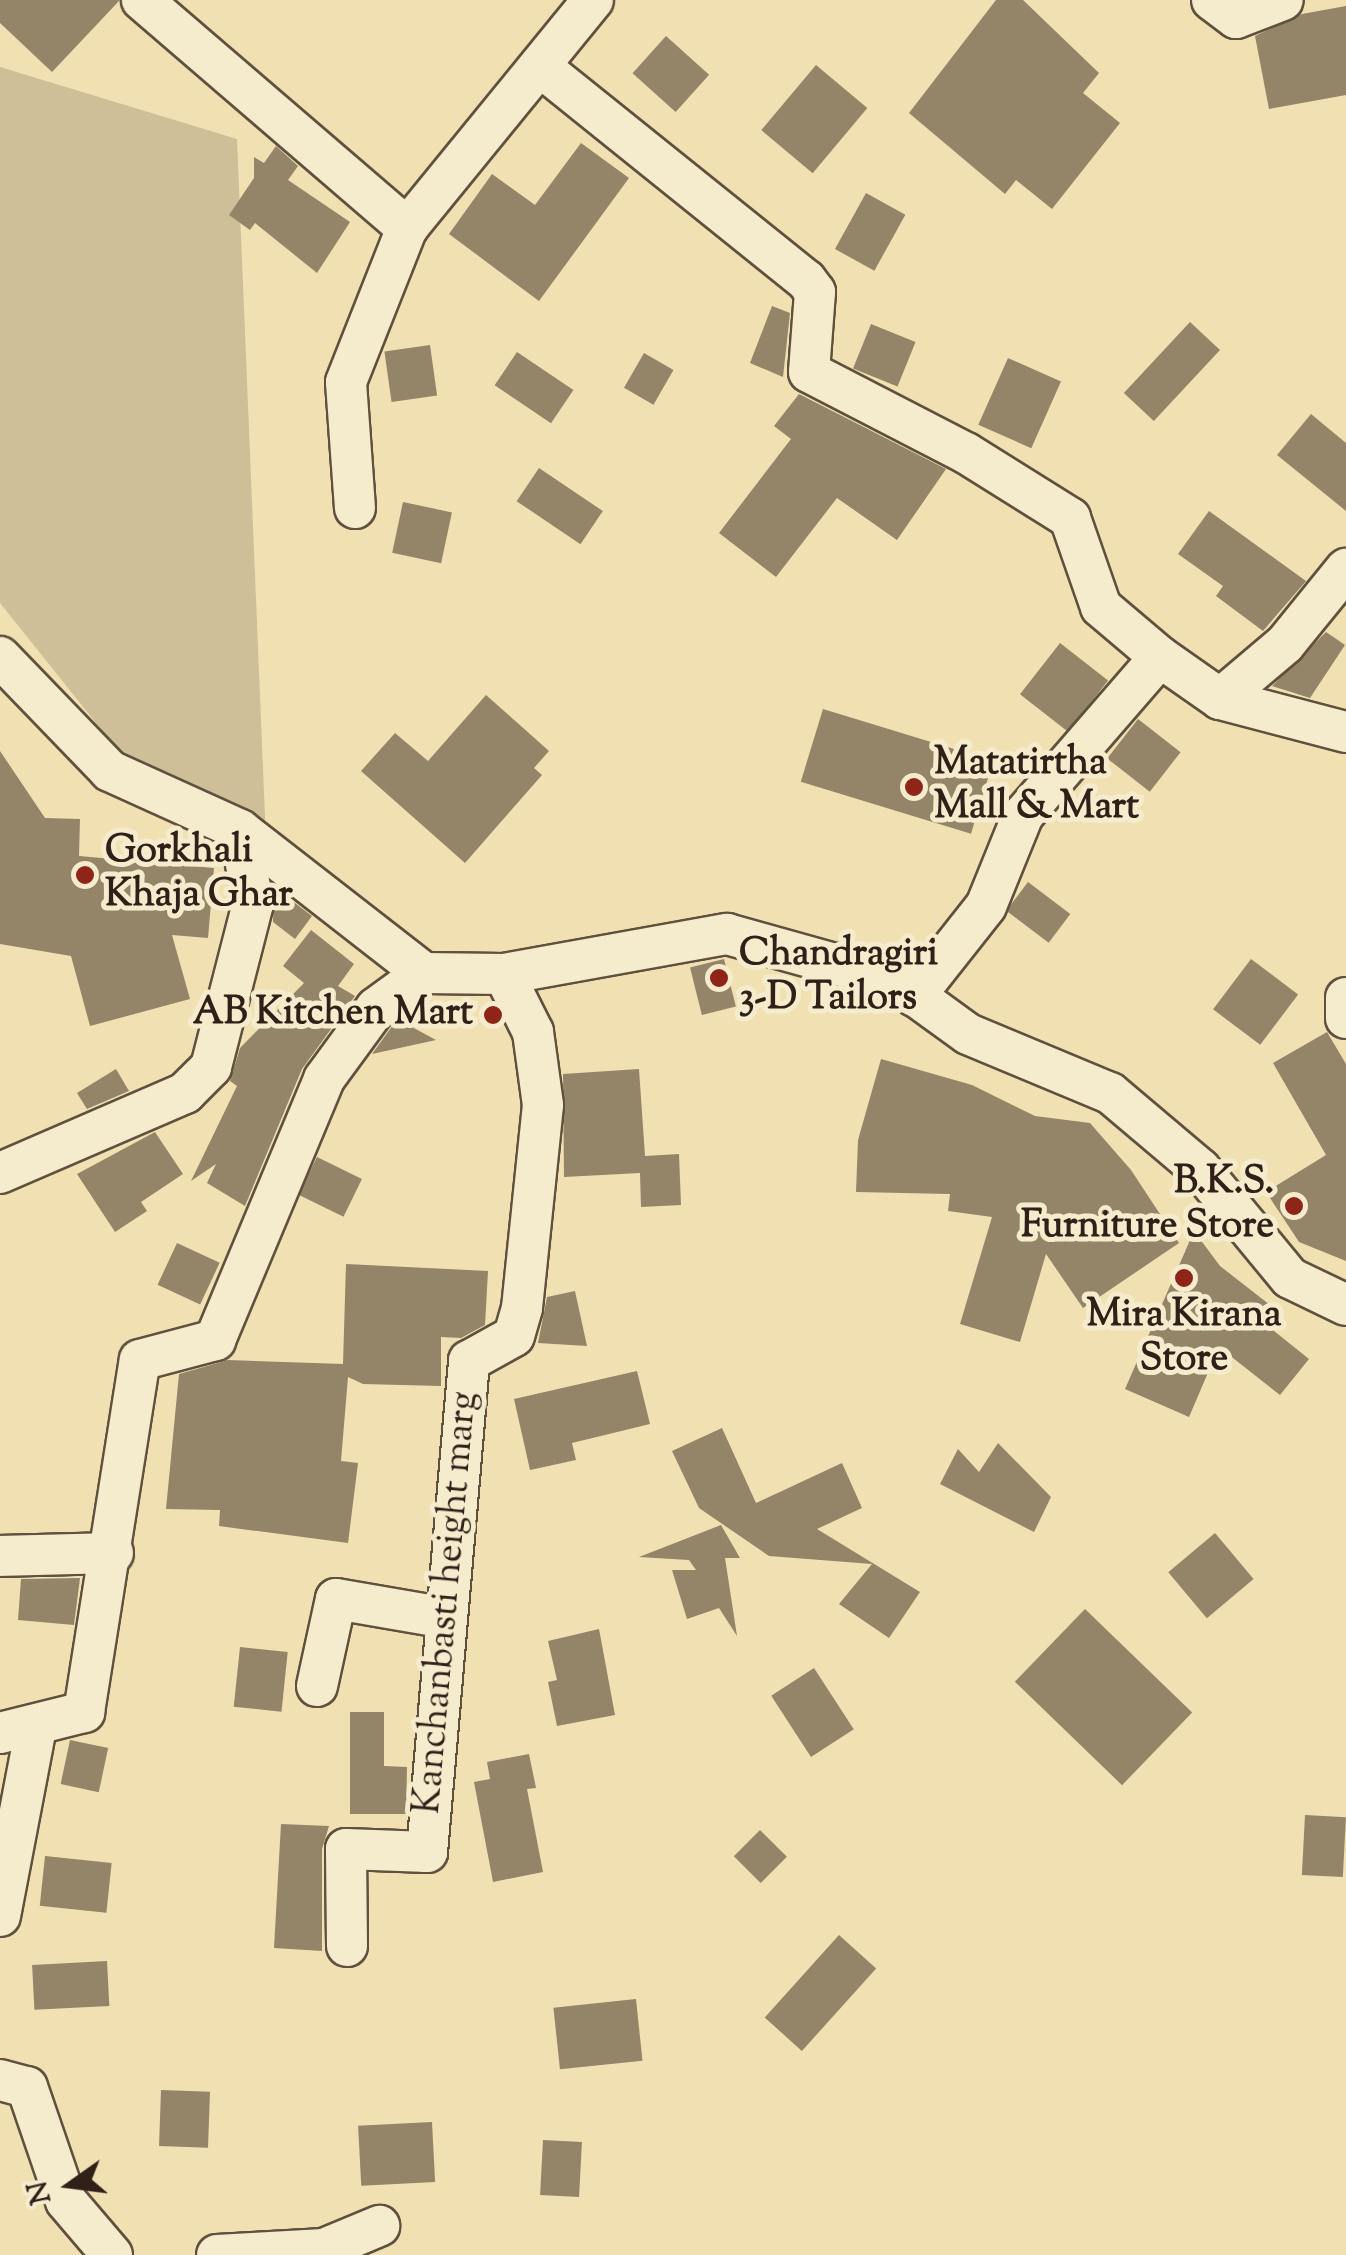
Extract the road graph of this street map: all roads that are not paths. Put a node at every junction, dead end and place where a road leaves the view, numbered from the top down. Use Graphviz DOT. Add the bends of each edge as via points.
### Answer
graph roads {
  1 [pos="142,0"];
  2 [pos="592,0"];
  3 [pos="1212,0"];
  4 [pos="1283,0"];
  5 [pos="542,68"];
  6 [pos="408,228"];
  7 [pos="355,508"];
  8 [pos="1346,569"];
  9 [pos="0,656"];
  10 [pos="1160,657"];
  11 [pos="1220,699"];
  12 [pos="1346,732"];
  13 [pos="240,830"];
  14 [pos="424,972"];
  15 [pos="504,974"];
  16 [pos="916,996"];
  17 [pos="1346,998"];
  18 [pos="1346,1018"];
  19 [pos="0,1173"];
  20 [pos="1346,1305"];
  21 [pos="113,1553"];
  22 [pos="0,1556"];
  23 [pos="446,1618"];
  24 [pos="317,1686"];
  25 [pos="18,1730"];
  26 [pos="0,1916"];
  27 [pos="347,1946"];
  28 [pos="0,2080"];
  29 [pos="379,2226"];
  30 [pos="112,2255"];
  31 [pos="217,2255"];
  1 -- 6 [label="street"];
  2 -- 5 [label="street"];
  3 -- 4 [label="street" via="1236,18"];
  5 -- 6 [label="street"];
  5 -- 10 [label="street" via="806,280 815,292 809,372 966,454 1070,518 1102,607"];
  6 -- 7 [label="street" via="346,382"];
  8 -- 11 [label="street" via="1285,644"];
  9 -- 13 [label="street" via="110,771"];
  10 -- 11 [label="street"];
  10 -- 16 [label="street" via="1023,816 986,906"];
  11 -- 12 [label="street"];
  13 -- 14 [label="street"];
  13 -- 19 [label="street" via="253,904 211,1066 186,1094"];
  14 -- 15 [label="street"];
  14 -- 21 [label="street" via="376,1008 324,1079 215,1340 140,1360"];
  15 -- 16 [label="street" via="726,934 895,982"];
  15 -- 23 [label="street, Kanchanbasti height marg" via="533,1032 544,1104 514,1336 469,1361"];
  16 -- 20 [label="street" via="968,1034 1110,1093 1200,1169 1290,1278"];
  17 -- 18 [label="street"];
  21 -- 22 [label="street"];
  21 -- 25 [label="street" via="84,1712"];
  23 -- 24 [label="street" via="336,1599"];
  23 -- 27 [label="street, Kanchanbasti height marg" via="426,1852 346,1850"];
  25 -- 26 [label="street"];
  28 -- 30 [label="street" via="28,2088 66,2200"];
  29 -- 31 [label="street" via="324,2249 229,2249"];
}
